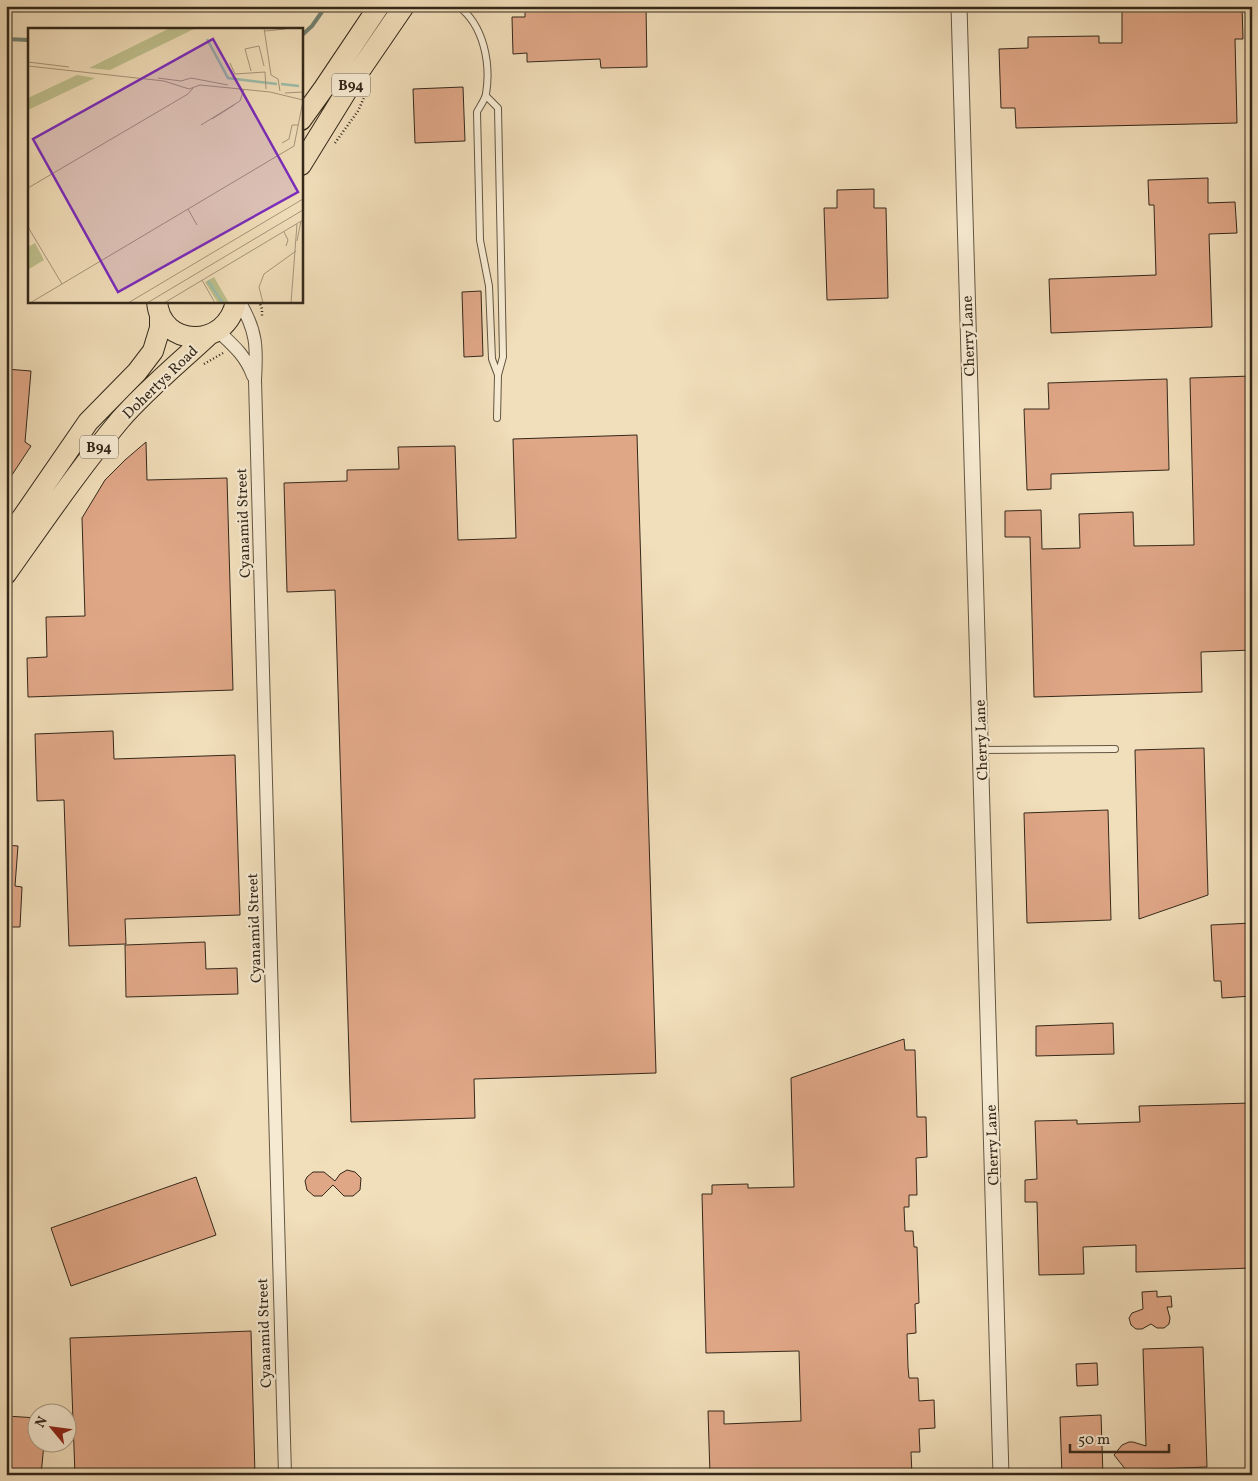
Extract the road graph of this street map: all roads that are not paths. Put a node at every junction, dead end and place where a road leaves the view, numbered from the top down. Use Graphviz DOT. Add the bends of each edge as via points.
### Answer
graph roads {
  1 [pos="379,6"];
  2 [pos="404,6"];
  3 [pos="458,6"];
  4 [pos="958,6"];
  5 [pos="486,96"];
  6 [pos="302,119"];
  7 [pos="302,163"];
  8 [pos="237,302"];
  9 [pos="238,302"];
  10 [pos="158,308"];
  11 [pos="214,333"];
  12 [pos="498,375"];
  13 [pos="255,380"];
  14 [pos="497,418"];
  15 [pos="6,541"];
  16 [pos="6,574"];
  17 [pos="1115,749"];
  18 [pos="981,750"];
  19 [pos="284,1475"];
  20 [pos="1001,1475"];
  1 -- 6 [label="main road, B94"];
  2 -- 7 [label="main road, B94"];
  3 -- 5 [label="lane" via="471,19 484,44"];
  4 -- 18 [label="street, Cherry Lane"];
  5 -- 12 [label="lane" via="477,112 480,240 489,286 492,359"];
  5 -- 12 [label="lane" via="498,108 503,358"];
  8 -- 11 [label="main road, B94" via="228,322"];
  9 -- 13 [label="street, Cyanamid Street" via="249,317 254,333 257,349"];
  10 -- 11 [label="main road" via="167,325 176,332 198,338"];
  10 -- 15 [label="main road, Dohertys Road / B94" via="160,328 152,351 137,372 88,422"];
  11 -- 13 [label="street, Cyanamid Street" via="242,353"];
  11 -- 16 [label="main road, Dohertys Road / B94" via="121,420"];
  12 -- 14 [label="lane"];
  13 -- 19 [label="street, Cyanamid Street"];
  17 -- 18 [label="lane"];
  18 -- 20 [label="street, Cherry Lane"];
}
